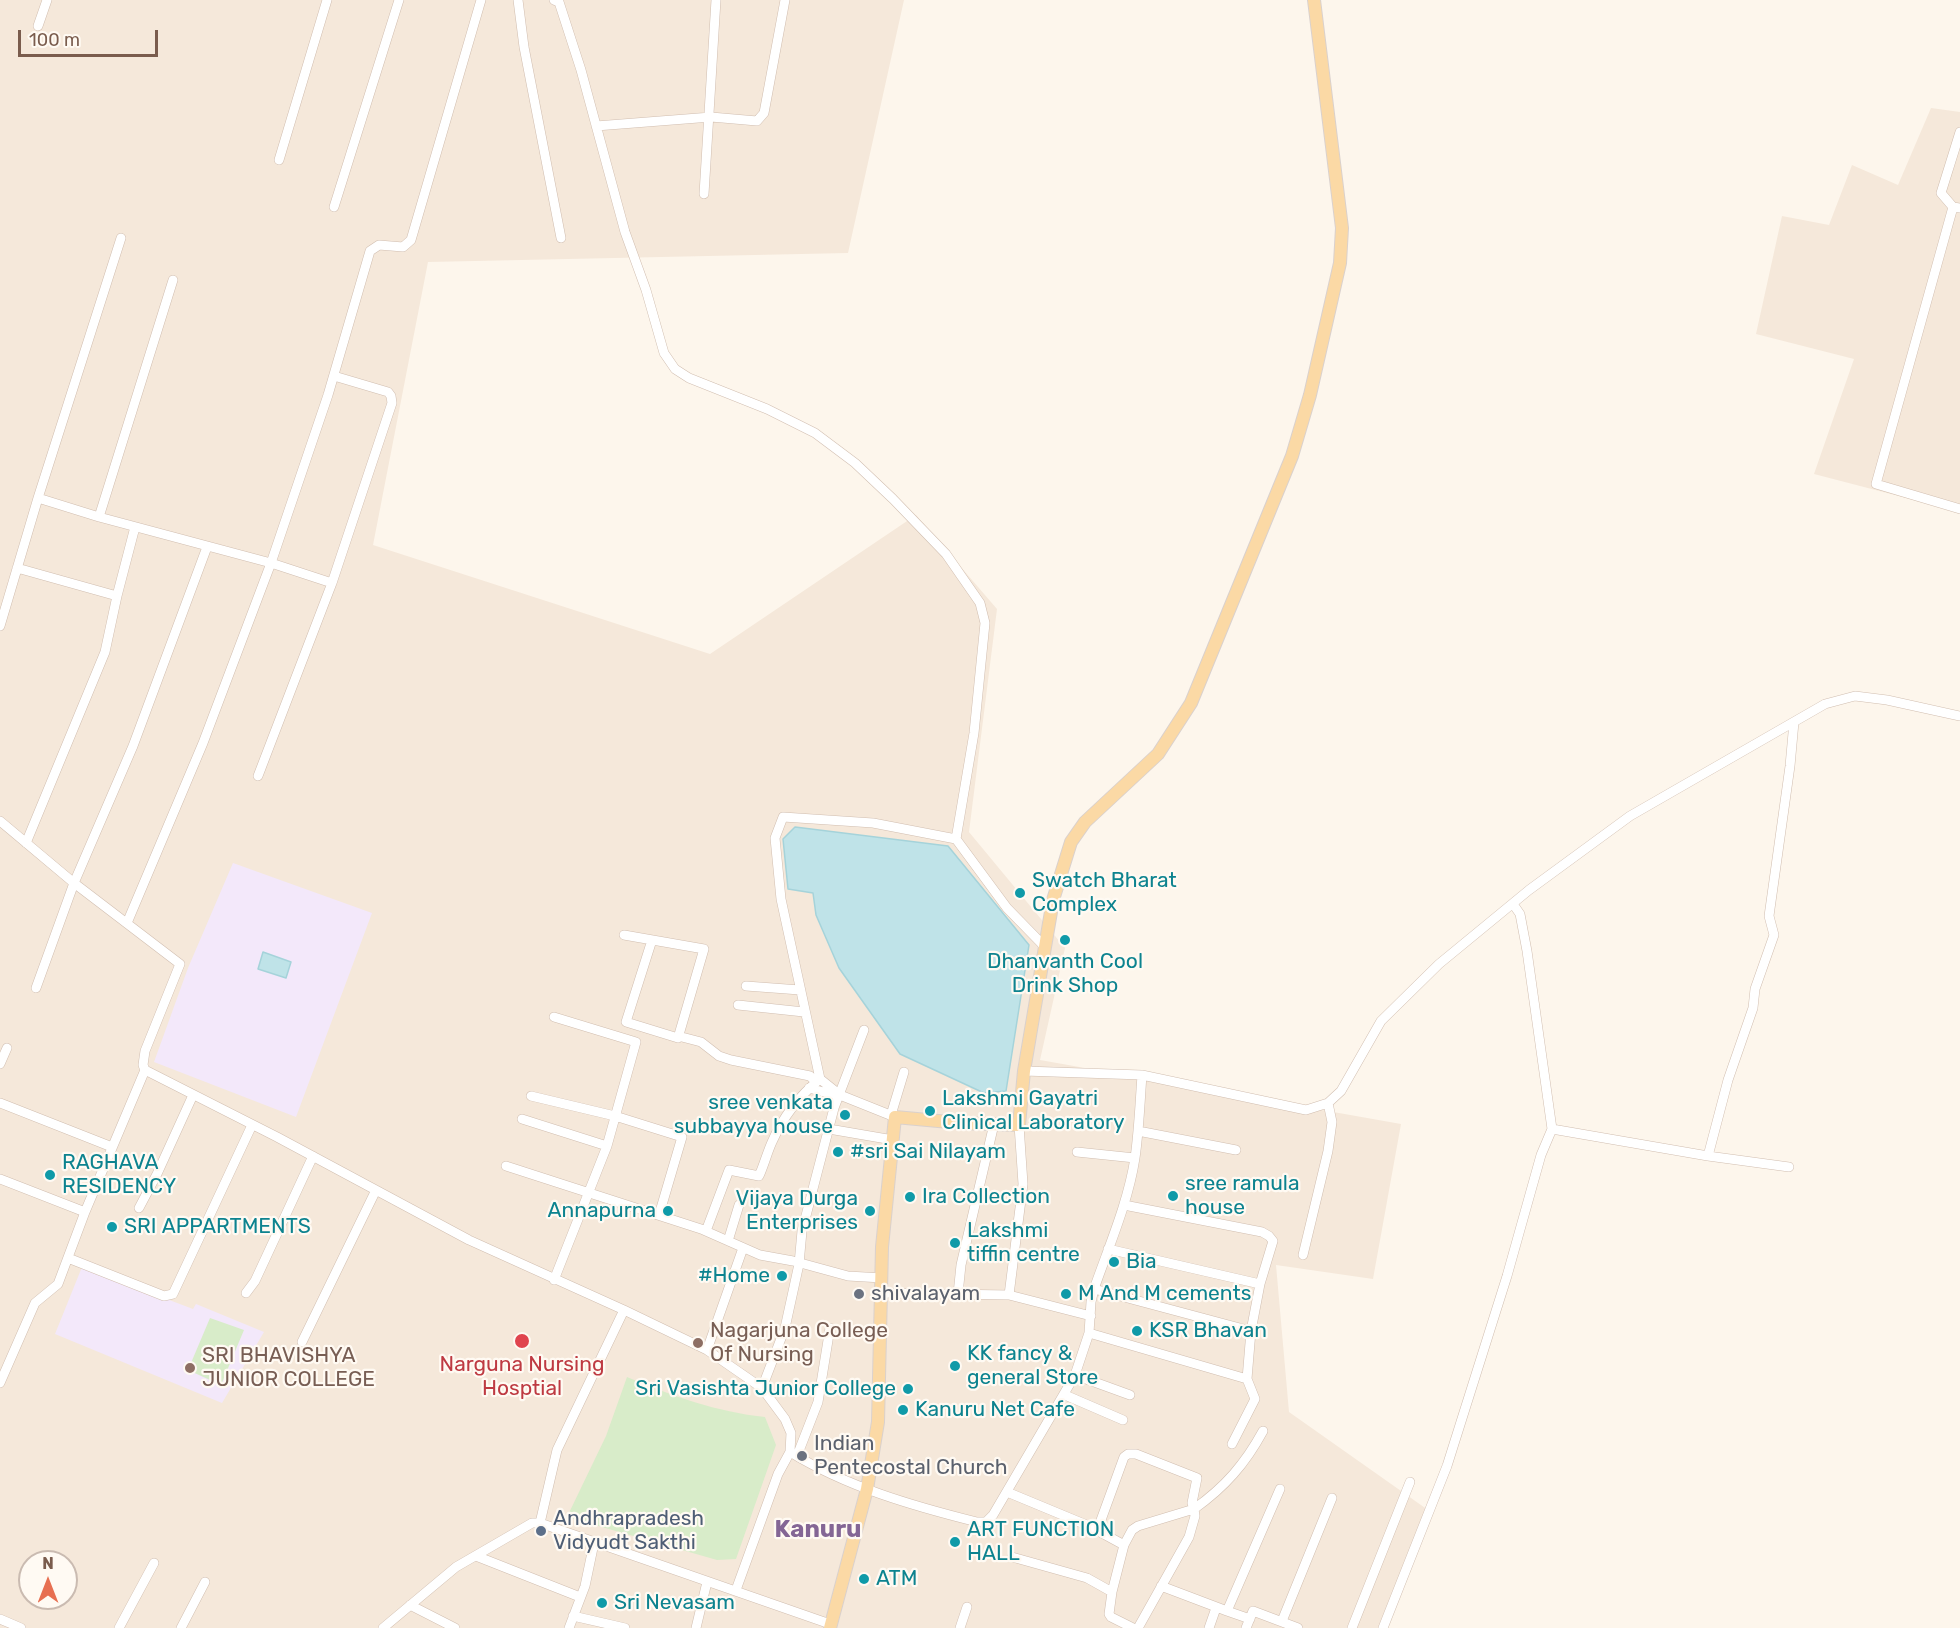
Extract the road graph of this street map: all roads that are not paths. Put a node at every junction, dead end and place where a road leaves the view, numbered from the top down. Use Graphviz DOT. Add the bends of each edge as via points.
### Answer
graph roads {
  1 [pos="46,0"];
  2 [pos="327,0"];
  3 [pos="399,0"];
  4 [pos="481,0"];
  5 [pos="518,0"];
  6 [pos="570,0"];
  7 [pos="716,0"];
  8 [pos="785,0"];
  9 [pos="1314,0"];
  10 [pos="556,1"];
  11 [pos="38,26"];
  12 [pos="707,117"];
  13 [pos="596,126"];
  14 [pos="1960,132"];
  15 [pos="279,160"];
  16 [pos="704,194"];
  17 [pos="334,207"];
  18 [pos="1957,207"];
  19 [pos="121,238"];
  20 [pos="561,238"];
  21 [pos="173,280"];
  22 [pos="334,376"];
  23 [pos="38,498"];
  24 [pos="1960,509"];
  25 [pos="99,517"];
  26 [pos="135,527"];
  27 [pos="207,547"];
  28 [pos="271,563"];
  29 [pos="17,568"];
  30 [pos="333,583"];
  31 [pos="117,596"];
  32 [pos="0,626"];
  33 [pos="1960,716"];
  34 [pos="1794,722"];
  35 [pos="258,776"];
  36 [pos="0,821"];
  37 [pos="956,839"];
  38 [pos="26,843"];
  39 [pos="74,883"];
  40 [pos="1513,904"];
  41 [pos="128,923"];
  42 [pos="624,935"];
  43 [pos="652,940"];
  44 [pos="1045,947"];
  45 [pos="746,986"];
  46 [pos="36,988"];
  47 [pos="800,990"];
  48 [pos="738,1005"];
  49 [pos="804,1012"];
  50 [pos="554,1017"];
  51 [pos="640,1027"];
  52 [pos="864,1030"];
  53 [pos="678,1036"];
  54 [pos="636,1042"];
  55 [pos="7,1047"];
  56 [pos="0,1064"];
  57 [pos="145,1070"];
  58 [pos="1024,1071"];
  59 [pos="904,1072"];
  60 [pos="1142,1075"];
  61 [pos="815,1083"];
  62 [pos="837,1093"];
  63 [pos="193,1095"];
  64 [pos="531,1096"];
  65 [pos="0,1103"];
  66 [pos="1328,1103"];
  67 [pos="615,1116"];
  68 [pos="893,1116"];
  69 [pos="522,1119"];
  70 [pos="994,1124"];
  71 [pos="252,1125"];
  72 [pos="1019,1125"];
  73 [pos="829,1129"];
  74 [pos="1552,1129"];
  75 [pos="1138,1131"];
  76 [pos="893,1140"];
  77 [pos="607,1146"];
  78 [pos="112,1147"];
  79 [pos="1236,1150"];
  80 [pos="1077,1152"];
  81 [pos="313,1156"];
  82 [pos="1708,1156"];
  83 [pos="1135,1158"];
  84 [pos="506,1166"];
  85 [pos="1789,1167"];
  86 [pos="0,1179"];
  87 [pos="376,1190"];
  88 [pos="589,1194"];
  89 [pos="739,1205"];
  90 [pos="1124,1205"];
  91 [pos="139,1208"];
  92 [pos="85,1212"];
  93 [pos="659,1215"];
  94 [pos="706,1231"];
  95 [pos="728,1241"];
  96 [pos="743,1248"];
  97 [pos="1108,1249"];
  98 [pos="1303,1255"];
  99 [pos="68,1258"];
  100 [pos="800,1264"];
  101 [pos="882,1278"];
  102 [pos="554,1280"];
  103 [pos="1260,1284"];
  104 [pos="1094,1289"];
  105 [pos="246,1293"];
  106 [pos="882,1293"];
  107 [pos="958,1294"];
  108 [pos="1009,1295"];
  109 [pos="624,1310"];
  110 [pos="1091,1316"];
  111 [pos="830,1328"];
  112 [pos="1251,1331"];
  113 [pos="1089,1334"];
  114 [pos="302,1342"];
  115 [pos="707,1350"];
  116 [pos="1075,1375"];
  117 [pos="1247,1379"];
  118 [pos="0,1383"];
  119 [pos="762,1388"];
  120 [pos="1065,1395"];
  121 [pos="1130,1395"];
  122 [pos="1123,1420"];
  123 [pos="1263,1431"];
  124 [pos="1232,1444"];
  125 [pos="794,1454"];
  126 [pos="1410,1482"];
  127 [pos="867,1489"];
  128 [pos="1280,1489"];
  129 [pos="1007,1492"];
  130 [pos="1332,1498"];
  131 [pos="1194,1509"];
  132 [pos="540,1523"];
  133 [pos="1097,1531"];
  134 [pos="594,1543"];
  135 [pos="1124,1545"];
  136 [pos="476,1556"];
  137 [pos="1012,1557"];
  138 [pos="154,1563"];
  139 [pos="707,1581"];
  140 [pos="205,1582"];
  141 [pos="1161,1586"];
  142 [pos="736,1590"];
  143 [pos="1112,1592"];
  144 [pos="580,1596"];
  145 [pos="410,1605"];
  146 [pos="967,1608"];
  147 [pos="1216,1608"];
  148 [pos="1227,1611"];
  149 [pos="573,1616"];
  150 [pos="0,1619"];
  151 [pos="1282,1621"];
  152 [pos="1248,1624"];
  153 [pos="830,1626"];
  154 [pos="700,1627"];
  155 [pos="21,1628"];
  156 [pos="119,1628"];
  157 [pos="181,1628"];
  158 [pos="383,1628"];
  159 [pos="455,1628"];
  160 [pos="569,1628"];
  161 [pos="626,1628"];
  162 [pos="960,1628"];
  163 [pos="1133,1628"];
  164 [pos="1138,1628"];
  165 [pos="1209,1628"];
  166 [pos="1298,1628"];
  167 [pos="1352,1628"];
  168 [pos="1383,1628"];
  1 -- 11 [label="street"];
  2 -- 15 [label="street"];
  3 -- 17 [label="street"];
  4 -- 22 [label="street" via="411,240 403,247 379,245 370,251"];
  5 -- 20 [label="street"];
  6 -- 10 [label="street"];
  7 -- 12 [label="street"];
  8 -- 12 [label="street" via="761,118 757,121"];
  9 -- 44 [label="main road" via="1342,228 1340,263 1310,395 1292,456 1191,703 1158,754 1085,822 1071,842 1053,900"];
  10 -- 13 [label="street"];
  12 -- 13 [label="street"];
  12 -- 16 [label="street"];
  13 -- 37 [label="street" via="664,353 675,369 815,433 855,463 946,554 980,603 985,623 975,722"];
  14 -- 18 [label="street" via="1941,193"];
  18 -- 24 [label="street" via="1876,484"];
  19 -- 23 [label="street"];
  21 -- 25 [label="street"];
  22 -- 28 [label="street"];
  22 -- 30 [label="street" via="388,392 392,400"];
  23 -- 25 [label="street"];
  23 -- 29 [label="street"];
  25 -- 26 [label="street"];
  26 -- 27 [label="street"];
  26 -- 31 [label="street"];
  27 -- 28 [label="street"];
  27 -- 39 [label="street" via="133,746"];
  28 -- 30 [label="street"];
  28 -- 41 [label="street" via="203,743"];
  29 -- 31 [label="street"];
  29 -- 32 [label="street"];
  30 -- 35 [label="street"];
  31 -- 38 [label="street" via="105,652"];
  33 -- 34 [label="street" via="1856,696 1826,704"];
  34 -- 40 [label="street" via="1630,816"];
  34 -- 82 [label="street" via="1769,916 1774,935"];
  36 -- 38 [label="street"];
  37 -- 44 [label="street" via="1007,908"];
  37 -- 47 [label="street" via="873,823 783,817 775,837 781,899"];
  38 -- 39 [label="street"];
  39 -- 41 [label="street"];
  39 -- 46 [label="street"];
  40 -- 66 [label="street" via="1439,964 1381,1021 1341,1091"];
  40 -- 74 [label="street" via="1520,914 1527,951"];
  41 -- 57 [label="street" via="180,964 145,1051"];
  42 -- 43 [label="street"];
  43 -- 51 [label="street" via="626,1022"];
  43 -- 53 [label="street" via="704,949"];
  44 -- 58 [label="main road"];
  45 -- 47 [label="street"];
  47 -- 49 [label="street"];
  48 -- 49 [label="street"];
  49 -- 61 [label="street"];
  50 -- 54 [label="street"];
  51 -- 53 [label="street"];
  51 -- 54 [label="street"];
  52 -- 62 [label="street"];
  53 -- 61 [label="street" via="701,1042 719,1056 810,1076"];
  54 -- 67 [label="street"];
  55 -- 56 [label="street"];
  57 -- 63 [label="street"];
  57 -- 78 [label="street"];
  58 -- 60 [label="street"];
  58 -- 72 [label="main road"];
  59 -- 68 [label="street"];
  60 -- 66 [label="street" via="1306,1110"];
  60 -- 75 [label="street"];
  61 -- 62 [label="street"];
  61 -- 62 [label="street" via="825,1093"];
  61 -- 94 [label="street" via="782,1123 759,1176 729,1170"];
  62 -- 68 [label="street"];
  62 -- 73 [label="street"];
  63 -- 71 [label="street"];
  63 -- 91 [label="street"];
  64 -- 67 [label="street"];
  65 -- 78 [label="street"];
  66 -- 98 [label="street" via="1332,1122 1328,1151"];
  67 -- 77 [label="street"];
  67 -- 93 [label="street" via="682,1137"];
  68 -- 70 [label="main road"];
  68 -- 76 [label="main road"];
  69 -- 77 [label="street"];
  70 -- 72 [label="main road"];
  70 -- 107 [label="street"];
  71 -- 81 [label="street"];
  71 -- 99 [label="street" via="173,1294 164,1296"];
  72 -- 108 [label="street" via="1023,1184"];
  73 -- 76 [label="street"];
  73 -- 100 [label="street" via="802,1231"];
  74 -- 82 [label="street"];
  74 -- 168 [label="street" via="1540,1155 1507,1276 1447,1466"];
  75 -- 79 [label="street"];
  75 -- 83 [label="street"];
  76 -- 101 [label="main road"];
  77 -- 88 [label="street"];
  78 -- 92 [label="street"];
  80 -- 83 [label="street"];
  81 -- 87 [label="street"];
  81 -- 105 [label="street"];
  82 -- 85 [label="street"];
  83 -- 90 [label="street"];
  84 -- 88 [label="street"];
  86 -- 92 [label="street"];
  87 -- 102 [label="street"];
  87 -- 114 [label="street"];
  88 -- 93 [label="street"];
  88 -- 102 [label="street"];
  89 -- 95 [label="street"];
  90 -- 97 [label="street"];
  90 -- 103 [label="street" via="1269,1236 1273,1241"];
  92 -- 99 [label="street"];
  93 -- 94 [label="street"];
  94 -- 95 [label="street"];
  95 -- 96 [label="street"];
  96 -- 100 [label="street"];
  96 -- 115 [label="street"];
  97 -- 103 [label="street"];
  97 -- 104 [label="street"];
  99 -- 118 [label="street" via="58,1284 35,1303"];
  100 -- 101 [label="street" via="848,1276"];
  100 -- 119 [label="street" via="785,1328"];
  101 -- 106 [label="main road"];
  102 -- 109 [label="street"];
  103 -- 112 [label="street"];
  104 -- 110 [label="street"];
  104 -- 112 [label="street"];
  106 -- 107 [label="street"];
  106 -- 127 [label="main road" via="878,1422"];
  107 -- 108 [label="street"];
  108 -- 110 [label="street"];
  109 -- 115 [label="street"];
  109 -- 132 [label="street" via="556,1450"];
  110 -- 113 [label="street"];
  111 -- 125 [label="street" via="818,1402"];
  112 -- 117 [label="street"];
  113 -- 116 [label="street"];
  113 -- 117 [label="street"];
  115 -- 119 [label="street"];
  116 -- 120 [label="street"];
  116 -- 121 [label="street"];
  117 -- 124 [label="street" via="1254,1400"];
  119 -- 125 [label="street" via="785,1419"];
  120 -- 122 [label="street"];
  120 -- 129 [label="street"];
  123 -- 131 [label="street" via="1245,1462"];
  125 -- 127 [label="street"];
  125 -- 142 [label="street" via="778,1474"];
  126 -- 167 [label="street"];
  127 -- 129 [label="street" via="977,1522 986,1522"];
  127 -- 153 [label="main road"];
  128 -- 148 [label="street"];
  129 -- 133 [label="street"];
  130 -- 151 [label="street"];
  131 -- 133 [label="street" via="1197,1478 1128,1454"];
  131 -- 135 [label="street" via="1138,1526"];
  131 -- 141 [label="street" via="1189,1537"];
  132 -- 134 [label="street"];
  132 -- 136 [label="street" via="524,1527"];
  133 -- 135 [label="street"];
  134 -- 139 [label="street"];
  134 -- 144 [label="street"];
  135 -- 143 [label="street"];
  136 -- 144 [label="street"];
  136 -- 145 [label="street" via="456,1567"];
  137 -- 143 [label="street" via="1087,1578"];
  138 -- 156 [label="street"];
  139 -- 142 [label="street"];
  139 -- 154 [label="street"];
  140 -- 157 [label="street"];
  141 -- 147 [label="street"];
  141 -- 164 [label="street"];
  142 -- 153 [label="street"];
  143 -- 163 [label="street" via="1109,1614"];
  144 -- 149 [label="street"];
  145 -- 158 [label="street"];
  145 -- 159 [label="street"];
  146 -- 162 [label="street"];
  147 -- 148 [label="street"];
  147 -- 165 [label="street"];
  148 -- 152 [label="street"];
  149 -- 160 [label="street"];
  149 -- 161 [label="street"];
  150 -- 155 [label="street"];
  151 -- 152 [label="street" via="1253,1611"];
  151 -- 166 [label="street"];
}
